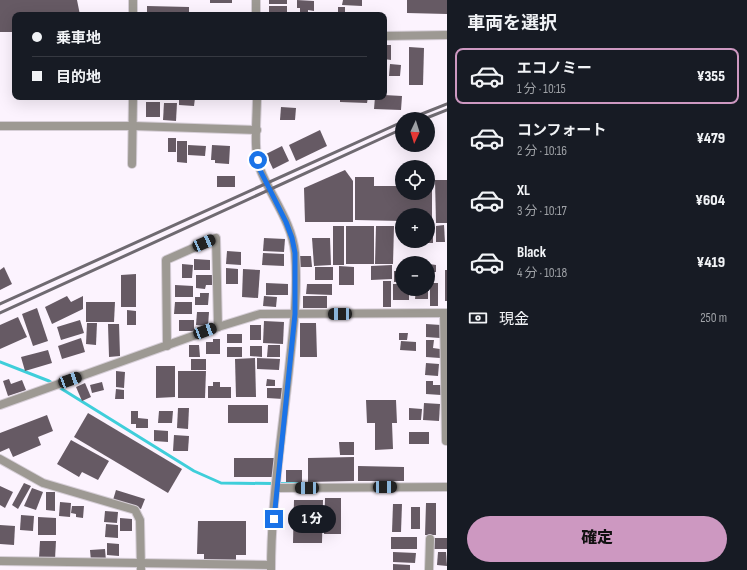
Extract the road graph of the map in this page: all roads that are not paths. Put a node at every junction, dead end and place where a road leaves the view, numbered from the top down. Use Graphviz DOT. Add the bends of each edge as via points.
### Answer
graph roads {
  1 [pos="133,0"];
  2 [pos="256,0"];
  3 [pos="133,12"];
  4 [pos="256,12"];
  5 [pos="447,35"];
  6 [pos="387,36"];
  7 [pos="133,100"];
  8 [pos="257,100"];
  9 [pos="0,126"];
  10 [pos="133,126"];
  11 [pos="257,130"];
  12 [pos="132,164"];
  13 [pos="446,313"];
  14 [pos="295,314"];
  15 [pos="218,327"];
  16 [pos="167,346"];
  17 [pos="0,405"];
  18 [pos="446,441"];
  19 [pos="0,460"];
  20 [pos="277,484"];
  21 [pos="447,487"];
  22 [pos="430,539"];
  23 [pos="0,561"];
  24 [pos="23,566"];
  25 [pos="141,566"];
  26 [pos="271,567"];
  27 [pos="429,570"];
  1 -- 3 [label="street"];
  2 -- 4 [label="street"];
  5 -- 6 [label="street"];
  7 -- 10 [label="street"];
  8 -- 11 [label="street"];
  9 -- 10 [label="street"];
  10 -- 11 [label="street"];
  10 -- 12 [label="street"];
  11 -- 14 [label="street" via="259,168 292,238 295,253"];
  13 -- 14 [label="street"];
  13 -- 18 [label="street"];
  14 -- 15 [label="street" via="260,314"];
  14 -- 20 [label="street"];
  15 -- 16 [label="street"];
  15 -- 16 [label="street" via="216,238 166,260"];
  16 -- 17 [label="street"];
  19 -- 25 [label="street" via="43,483 135,510 140,520"];
  20 -- 21 [label="street"];
  20 -- 26 [label="street"];
  22 -- 27 [label="street"];
  23 -- 24 [label="street"];
  24 -- 25 [label="street"];
  25 -- 26 [label="street"];
}
